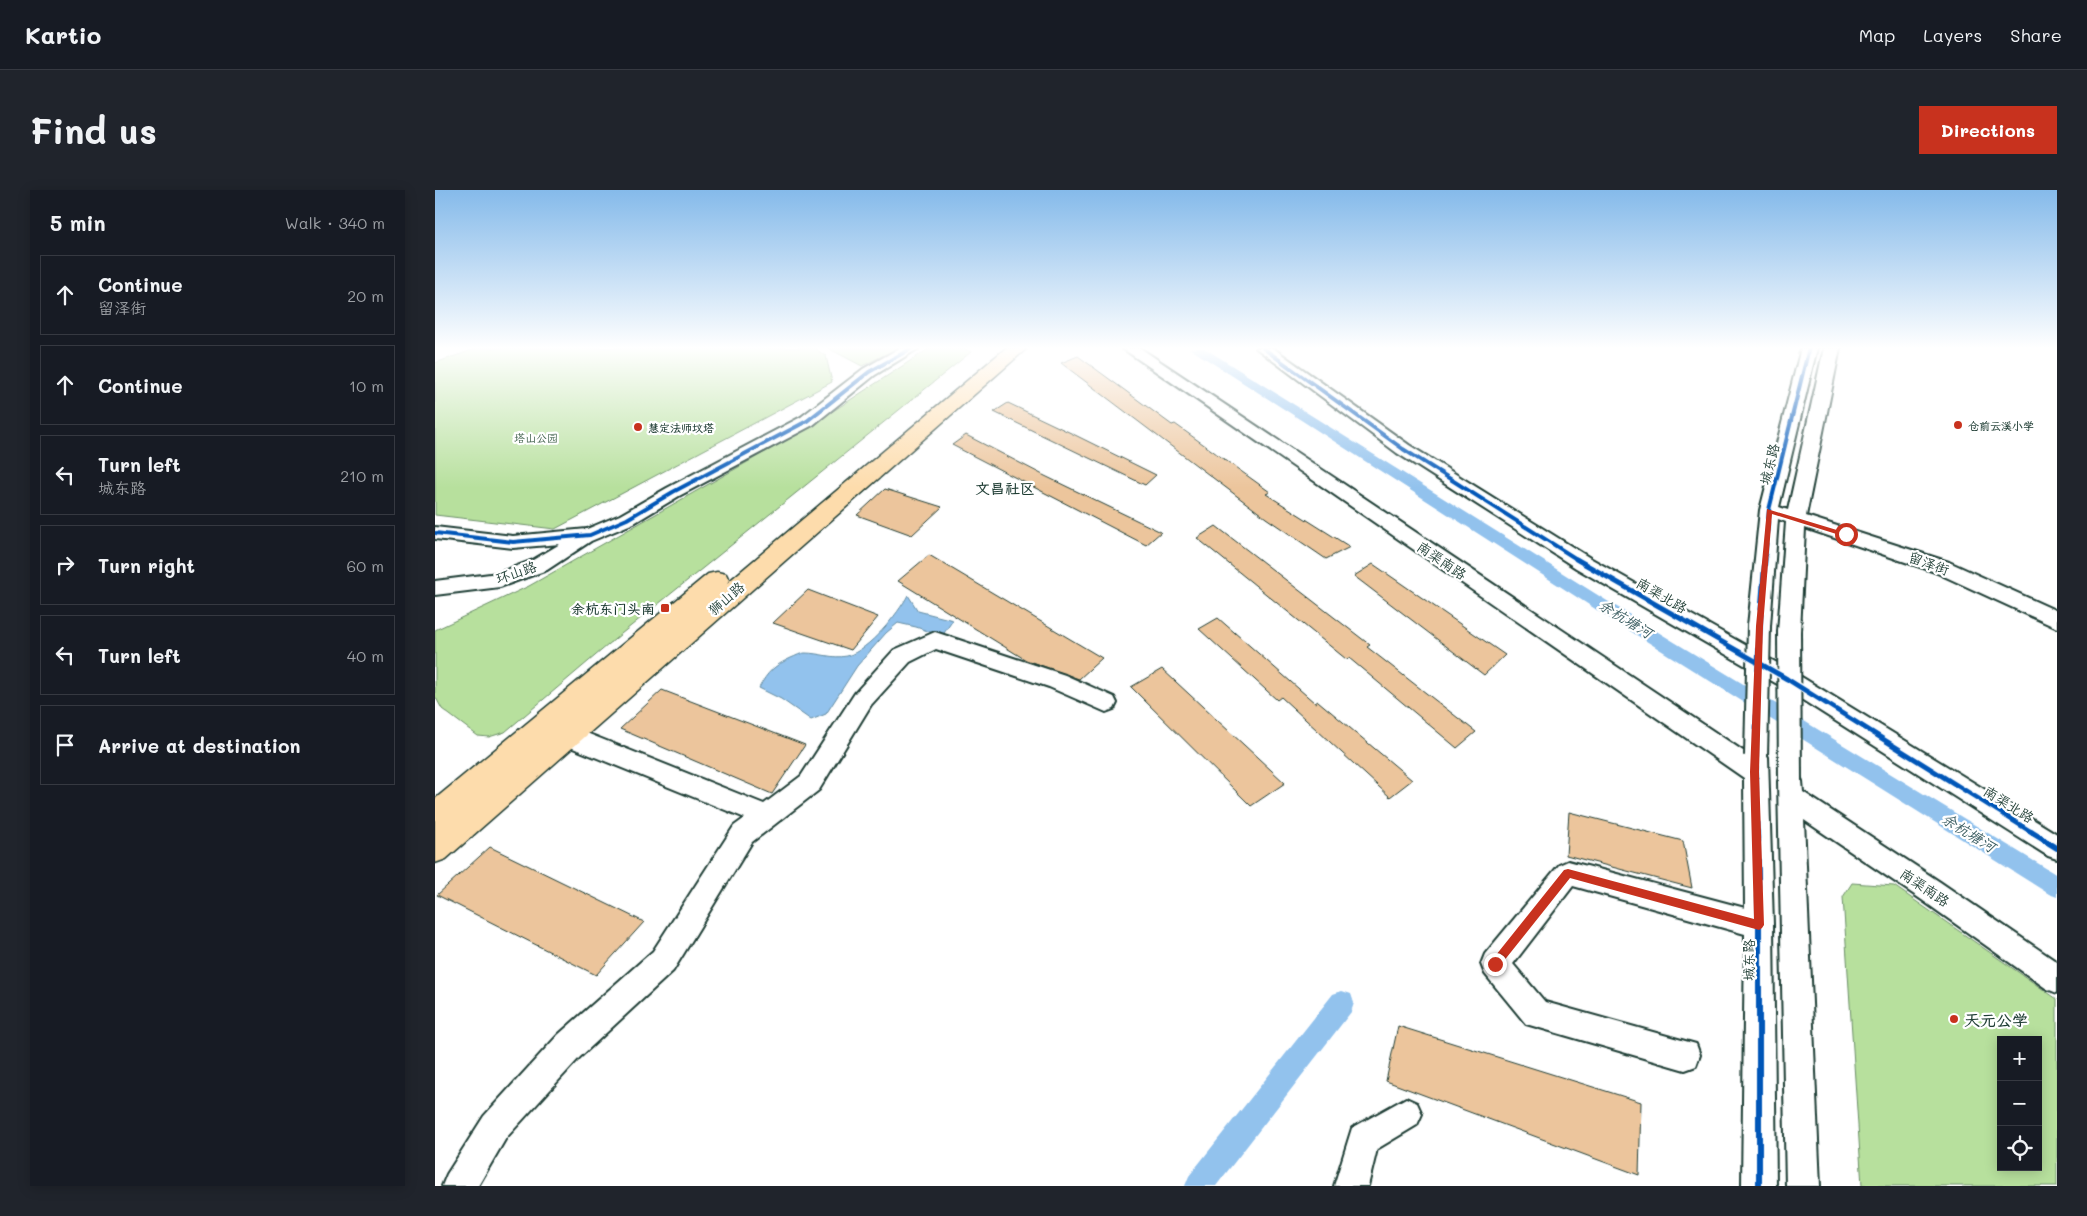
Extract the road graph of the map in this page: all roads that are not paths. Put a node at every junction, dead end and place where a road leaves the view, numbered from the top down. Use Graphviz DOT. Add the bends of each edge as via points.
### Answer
graph roads {
  1 [pos="841,394"];
  2 [pos="940,394"];
  3 [pos="964,394"];
  4 [pos="1199,394"];
  5 [pos="1327,394"];
  6 [pos="1798,394"];
  7 [pos="1823,394"];
  8 [pos="1769,510"];
  9 [pos="1796,518"];
  10 [pos="435,533"];
  11 [pos="590,535"];
  12 [pos="435,588"];
  13 [pos="2057,620"];
  14 [pos="1106,703"];
  15 [pos="566,735"];
  16 [pos="1755,764"];
  17 [pos="1790,790"];
  18 [pos="767,816"];
  19 [pos="435,817"];
  20 [pos="2057,848"];
  21 [pos="435,849"];
  22 [pos="1759,925"];
  23 [pos="2057,979"];
  24 [pos="1685,1055"];
  25 [pos="1406,1114"];
  26 [pos="459,1186"];
  27 [pos="1351,1186"];
  28 [pos="1759,1186"];
  29 [pos="1803,1186"];
  1 -- 11 [label="street" via="807,421 627,519"];
  2 -- 19 [label="main road, 狮山路"];
  3 -- 15 [label="main road, 狮山路"];
  4 -- 16 [label="street, 南渠南路"];
  5 -- 20 [label="street, 南渠北路" via="1403,449 1583,563 1787,679"];
  6 -- 8 [label="street, 城东路"];
  7 -- 9 [label="street"];
  8 -- 9 [label="street, 留泽街"];
  8 -- 16 [label="street, 城东路, bridge" via="1759,626"];
  9 -- 13 [label="street, 留泽街" via="1942,567"];
  9 -- 17 [label="street, bridge" via="1789,632"];
  10 -- 11 [label="street" via="513,542"];
  11 -- 12 [label="street, 环山路" via="540,565 500,580"];
  14 -- 18 [label="street" via="1057,681 935,640 902,656 863,699 810,782"];
  15 -- 18 [label="street"];
  15 -- 21 [label="main road, 狮山路"];
  16 -- 22 [label="street, 城东路"];
  17 -- 23 [label="street, 南渠南路"];
  17 -- 29 [label="street"];
  18 -- 26 [label="street" via="743,834 663,961 569,1046 495,1127"];
  22 -- 24 [label="street" via="1568,873 1495,964 1536,1014"];
  22 -- 28 [label="street, 城东路"];
  25 -- 27 [label="street" via="1363,1139"];
}
